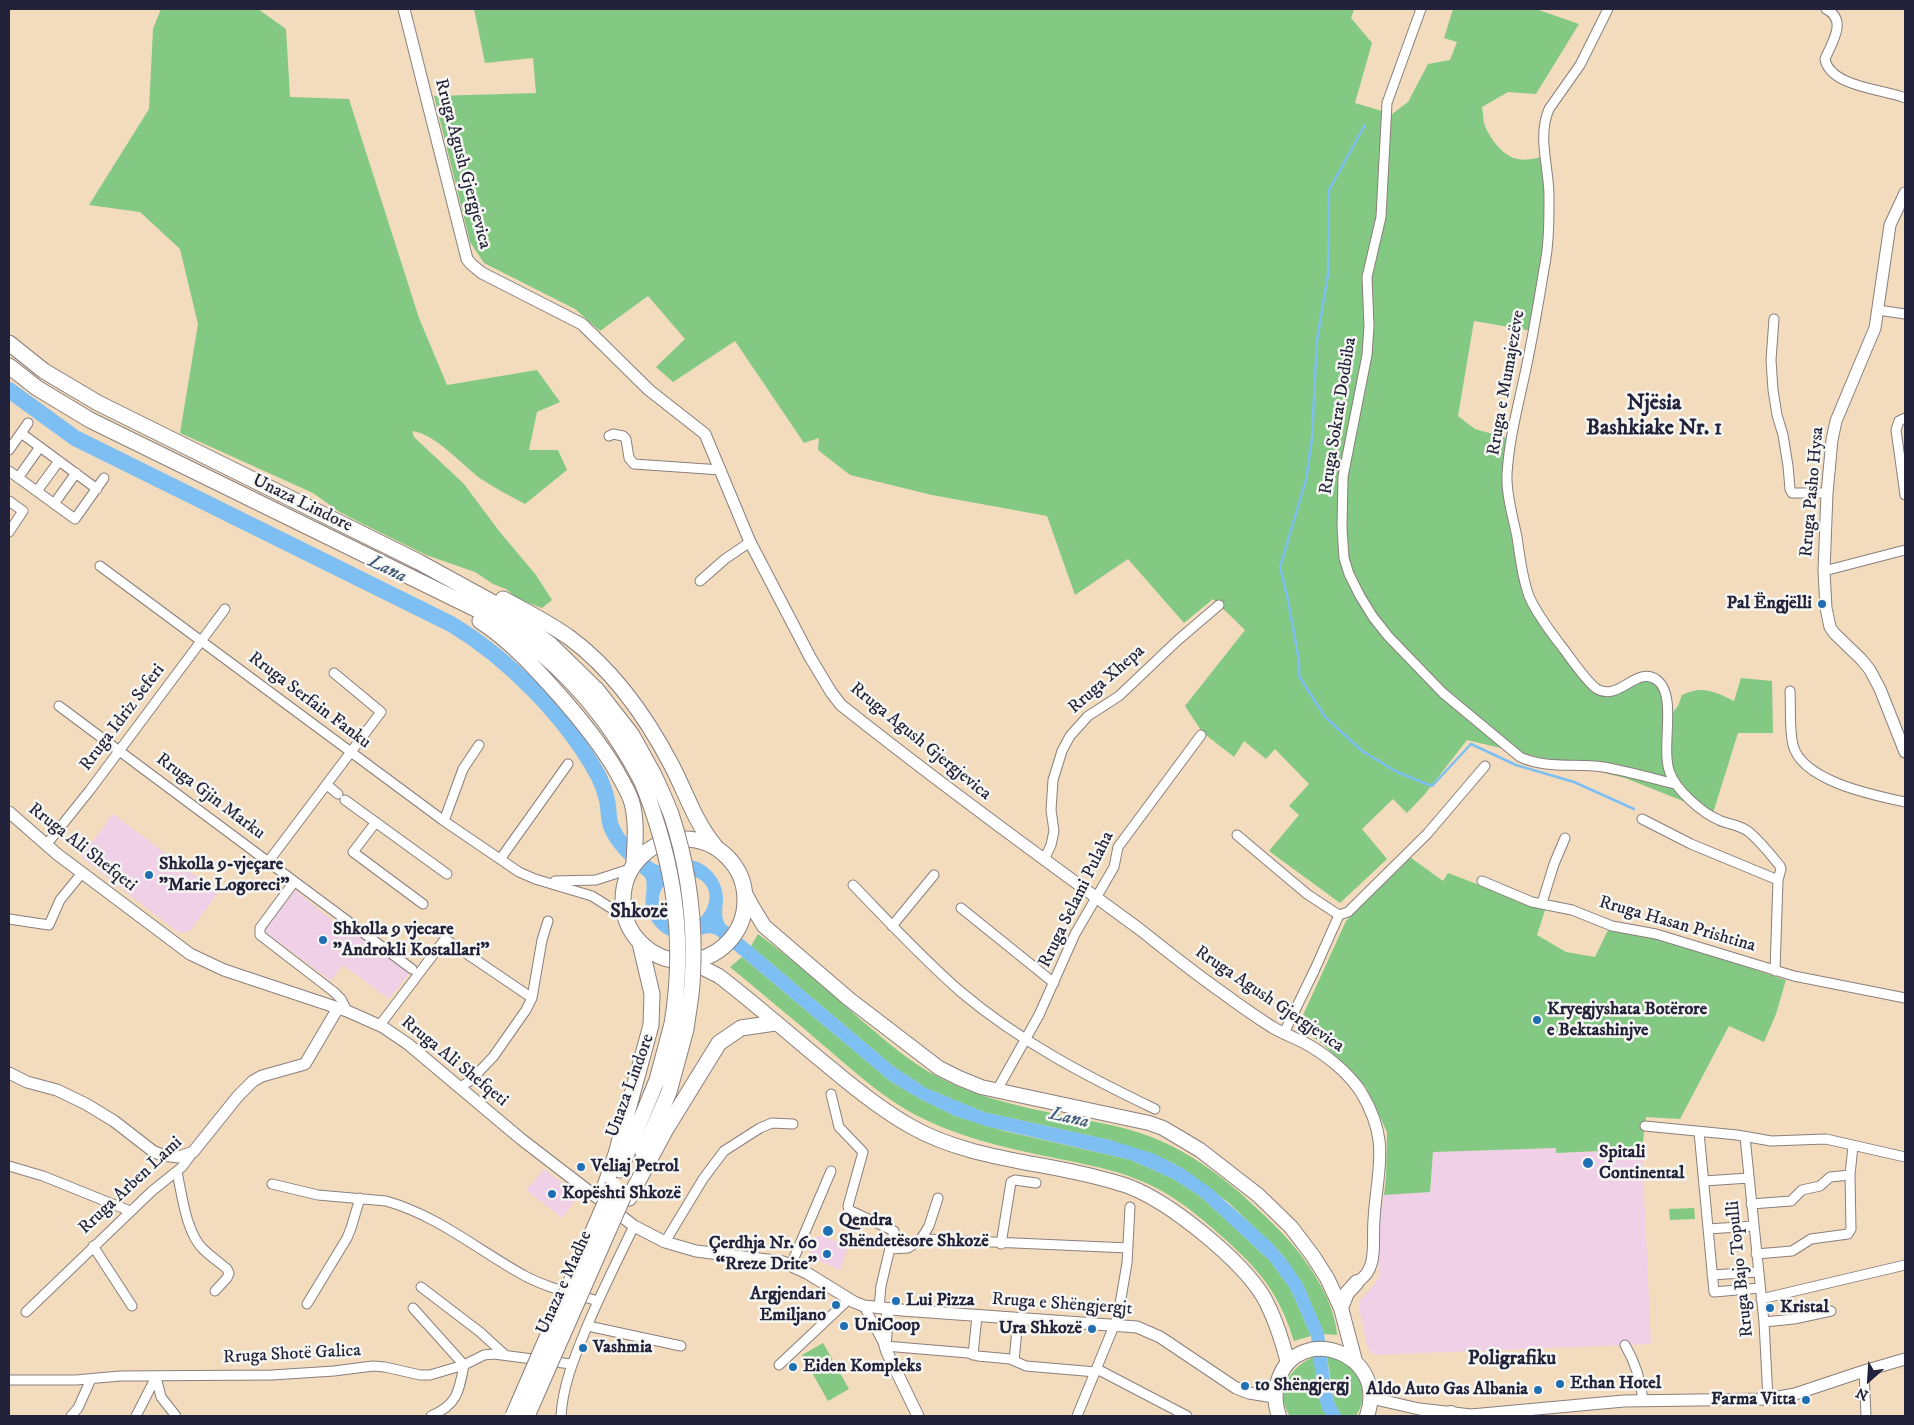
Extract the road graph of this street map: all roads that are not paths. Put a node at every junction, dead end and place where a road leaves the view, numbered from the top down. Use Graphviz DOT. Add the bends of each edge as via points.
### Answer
graph roads {
  1 [pos="404,9"];
  2 [pos="1421,9"];
  3 [pos="1608,9"];
  4 [pos="1826,9"];
  5 [pos="1905,98"];
  6 [pos="1905,193"];
  7 [pos="1878,310"];
  8 [pos="1905,314"];
  9 [pos="1774,319"];
  10 [pos="9,343"];
  11 [pos="9,366"];
  12 [pos="1905,418"];
  13 [pos="28,423"];
  14 [pos="21,433"];
  15 [pos="609,436"];
  16 [pos="40,447"];
  17 [pos="9,450"];
  18 [pos="59,460"];
  19 [pos="720,470"];
  20 [pos="9,471"];
  21 [pos="76,473"];
  22 [pos="18,478"];
  23 [pos="104,478"];
  24 [pos="97,488"];
  25 [pos="37,491"];
  26 [pos="1826,494"];
  27 [pos="1905,495"];
  28 [pos="295,500"];
  29 [pos="9,501"];
  30 [pos="54,504"];
  31 [pos="281,514"];
  32 [pos="9,532"];
  33 [pos="750,542"];
  34 [pos="1905,550"];
  35 [pos="100,566"];
  36 [pos="1824,571"];
  37 [pos="700,581"];
  38 [pos="1219,606"];
  39 [pos="225,609"];
  40 [pos="200,641"];
  41 [pos="334,673"];
  42 [pos="1790,691"];
  43 [pos="59,706"];
  44 [pos="632,735"];
  45 [pos="1201,735"];
  46 [pos="479,745"];
  47 [pos="120,750"];
  48 [pos="1905,752"];
  49 [pos="351,753"];
  50 [pos="568,764"];
  51 [pos="1485,766"];
  52 [pos="648,778"];
  53 [pos="1675,784"];
  54 [pos="327,785"];
  55 [pos="1905,802"];
  56 [pos="9,812"];
  57 [pos="1642,819"];
  58 [pos="444,821"];
  59 [pos="376,822"];
  60 [pos="1237,835"];
  61 [pos="1565,838"];
  62 [pos="46,845"];
  63 [pos="715,846"];
  64 [pos="640,848"];
  65 [pos="500,858"];
  66 [pos="1044,860"];
  67 [pos="268,862"];
  68 [pos="632,866"];
  69 [pos="82,873"];
  70 [pos="446,874"];
  71 [pos="934,875"];
  72 [pos="1778,880"];
  73 [pos="546,881"];
  74 [pos="1482,881"];
  75 [pos="294,882"];
  76 [pos="853,885"];
  77 [pos="746,895"];
  78 [pos="1096,898"];
  79 [pos="1542,903"];
  80 [pos="423,904"];
  81 [pos="961,908"];
  82 [pos="1339,914"];
  83 [pos="625,918"];
  84 [pos="9,919"];
  85 [pos="548,921"];
  86 [pos="892,926"];
  87 [pos="640,942"];
  88 [pos="682,961"];
  89 [pos="412,969"];
  90 [pos="1775,971"];
  91 [pos="1054,983"];
  92 [pos="532,998"];
  93 [pos="1905,998"];
  94 [pos="342,1010"];
  95 [pos="775,1023"];
  96 [pos="380,1025"];
  97 [pos="1284,1033"];
  98 [pos="1026,1039"];
  99 [pos="9,1073"];
  100 [pos="460,1087"];
  101 [pos="997,1090"];
  102 [pos="832,1094"];
  103 [pos="1154,1109"];
  104 [pos="793,1124"];
  105 [pos="1645,1126"];
  106 [pos="1699,1132"];
  107 [pos="1745,1137"];
  108 [pos="1853,1146"];
  109 [pos="195,1150"];
  110 [pos="1905,1157"];
  111 [pos="9,1166"];
  112 [pos="831,1171"];
  113 [pos="177,1172"];
  114 [pos="1850,1175"];
  115 [pos="1749,1178"];
  116 [pos="1704,1181"];
  117 [pos="1036,1183"];
  118 [pos="272,1184"];
  119 [pos="618,1191"];
  120 [pos="360,1198"];
  121 [pos="938,1198"];
  122 [pos="1751,1204"];
  123 [pos="1130,1207"];
  124 [pos="130,1211"];
  125 [pos="634,1226"];
  126 [pos="1753,1226"];
  127 [pos="1708,1229"];
  128 [pos="921,1239"];
  129 [pos="665,1242"];
  130 [pos="1001,1244"];
  131 [pos="92,1246"];
  132 [pos="1128,1248"];
  133 [pos="890,1249"];
  134 [pos="1756,1254"];
  135 [pos="791,1265"];
  136 [pos="1905,1265"];
  137 [pos="1758,1272"];
  138 [pos="1712,1275"];
  139 [pos="1327,1278"];
  140 [pos="1358,1282"];
  141 [pos="421,1287"];
  142 [pos="1760,1288"];
  143 [pos="215,1292"];
  144 [pos="848,1300"];
  145 [pos="1761,1300"];
  146 [pos="598,1301"];
  147 [pos="307,1304"];
  148 [pos="132,1306"];
  149 [pos="864,1306"];
  150 [pos="413,1308"];
  151 [pos="1341,1308"];
  152 [pos="883,1309"];
  153 [pos="1831,1311"];
  154 [pos="26,1312"];
  155 [pos="977,1316"];
  156 [pos="1018,1319"];
  157 [pos="1764,1322"];
  158 [pos="1115,1324"];
  159 [pos="588,1326"];
  160 [pos="1625,1345"];
  161 [pos="681,1346"];
  162 [pos="885,1346"];
  163 [pos="504,1354"];
  164 [pos="973,1354"];
  165 [pos="1354,1360"];
  166 [pos="1905,1360"];
  167 [pos="1014,1361"];
  168 [pos="1288,1363"];
  169 [pos="571,1364"];
  170 [pos="464,1365"];
  171 [pos="779,1365"];
  172 [pos="1097,1370"];
  173 [pos="1864,1370"];
  174 [pos="156,1377"];
  175 [pos="92,1379"];
  176 [pos="9,1380"];
  177 [pos="1274,1397"];
  178 [pos="1371,1398"];
  179 [pos="1768,1399"];
  180 [pos="1643,1400"];
  181 [pos="1445,1415"];
  182 [pos="71,1416"];
  183 [pos="136,1416"];
  184 [pos="176,1416"];
  185 [pos="430,1416"];
  186 [pos="513,1416"];
  187 [pos="527,1416"];
  188 [pos="561,1416"];
  189 [pos="918,1416"];
  190 [pos="1077,1416"];
  191 [pos="1187,1416"];
  192 [pos="1279,1416"];
  193 [pos="1368,1416"];
  194 [pos="1866,1416"];
  1 -- 19 [label="main road, Rruga Agush Gjergjevica" via="467,258 482,273 582,324 649,390 705,434"];
  2 -- 53 [label="street, Rruga Sokrat Dodbiba" via="1387,103 1381,217 1367,277 1367,355 1341,498 1344,558 1349,574 1373,617 1404,654 1443,692 1520,757 1542,764 1602,767"];
  3 -- 53 [label="street, Rruga e Mumajezëve" via="1588,51 1545,120 1549,196 1546,253 1525,375 1510,439 1507,477 1525,581 1535,608 1597,689 1610,692 1649,676 1662,685 1668,703 1666,763"];
  4 -- 5 [label="street" via="1833,12 1838,21 1838,29 1825,59 1829,71 1853,84"];
  6 -- 7 [label="main road, Rruga Pasho Hysa" via="1890,225"];
  7 -- 8 [label="street"];
  7 -- 26 [label="main road, Rruga Pasho Hysa" via="1875,328 1836,421"];
  9 -- 26 [label="street" via="1773,390 1790,489 1800,494"];
  10 -- 28 [label="highway, Unaza Lindore" via="44,371 85,396"];
  11 -- 31 [label="highway, Unaza Lindore" via="37,388 90,420"];
  12 -- 27 [label="street" via="1899,421 1896,430"];
  13 -- 14 [label="street"];
  14 -- 16 [label="street"];
  14 -- 17 [label="street"];
  15 -- 19 [label="street" via="613,434 626,439 629,458 634,464"];
  16 -- 18 [label="street"];
  16 -- 22 [label="street"];
  18 -- 21 [label="street"];
  18 -- 25 [label="street"];
  19 -- 33 [label="main road, Rruga Agush Gjergjevica"];
  20 -- 22 [label="street"];
  21 -- 24 [label="street"];
  21 -- 30 [label="street"];
  22 -- 25 [label="street"];
  23 -- 24 [label="street"];
  24 -- 30 [label="street" via="75,519"];
  25 -- 30 [label="street"];
  26 -- 36 [label="main road, Rruga Pasho Hysa"];
  28 -- 44 [label="highway, Unaza Lindore" via="469,588 510,613 586,678"];
  28 -- 63 [label="highway" via="520,608 585,650 620,688 648,726 702,828"];
  29 -- 32 [label="street" via="23,512"];
  31 -- 52 [label="highway, Unaza Lindore" via="486,614 518,635 589,701"];
  31 -- 64 [label="highway" via="300,530 477,620 513,647 576,714 611,762 632,803"];
  33 -- 37 [label="street"];
  33 -- 66 [label="main road, Rruga Agush Gjergjevica" via="810,657 830,692 841,704"];
  34 -- 36 [label="street"];
  35 -- 40 [label="street, Rruga Serfain Fanku"];
  36 -- 48 [label="main road, Rruga Pasho Hysa" via="1830,627 1870,670"];
  38 -- 66 [label="street, Rruga Xhepa" via="1119,696 1088,716 1070,736 1053,780 1051,810 1054,831"];
  39 -- 40 [label="street, Rruga Idriz Seferi"];
  40 -- 47 [label="street, Rruga Idriz Seferi"];
  40 -- 49 [label="street, Rruga Serfain Fanku"];
  41 -- 49 [label="street" via="381,712"];
  42 -- 55 [label="street" via="1793,746 1806,767 1831,781"];
  43 -- 47 [label="street, Rruga Gjin Marku"];
  44 -- 52 [label="highway, Unaza e Madhe"];
  45 -- 78 [label="street, Rruga Selami Pulaha" via="1118,847 1114,868"];
  46 -- 58 [label="street" via="463,769"];
  47 -- 62 [label="street, Rruga Idriz Seferi"];
  47 -- 67 [label="street, Rruga Gjin Marku"];
  49 -- 54 [label="street"];
  49 -- 58 [label="street, Rruga Serfain Fanku"];
  50 -- 65 [label="street"];
  51 -- 82 [label="street" via="1427,834 1348,912"];
  52 -- 119 [label="highway, Unaza e Madhe, bridge" via="671,814 682,855 690,899 692,986 679,1027 678,1064 666,1098"];
  53 -- 72 [label="street, Rruga e Mumajezëve" via="1717,820 1748,831 1780,866"];
  54 -- 59 [label="street"];
  54 -- 67 [label="street"];
  56 -- 62 [label="main road, Rruga Ali Shefqeti"];
  57 -- 72 [label="street" via="1691,844"];
  58 -- 65 [label="street, Rruga Serfain Fanku"];
  59 -- 70 [label="street"];
  59 -- 80 [label="street" via="353,852"];
  60 -- 82 [label="street" via="1307,894"];
  61 -- 79 [label="street"];
  62 -- 69 [label="main road, Rruga Ali Shefqeti"];
  63 -- 64 [label="highway" via="684,838"];
  63 -- 77 [label="highway" via="738,870"];
  64 -- 68 [label="highway"];
  65 -- 73 [label="street, Rruga Serfain Fanku" via="527,876"];
  66 -- 78 [label="main road, Rruga Agush Gjergjevica"];
  67 -- 75 [label="street, Rruga Gjin Marku"];
  68 -- 73 [label="street, Rruga Serfain Fanku" via="596,880"];
  68 -- 83 [label="highway" via="624,884"];
  69 -- 84 [label="street" via="60,900 49,925"];
  69 -- 94 [label="main road, Rruga Ali Shefqeti" via="202,961"];
  71 -- 86 [label="street"];
  72 -- 90 [label="street, Rruga e Mumajezëve"];
  73 -- 83 [label="street, Rruga Serfain Fanku" via="592,896"];
  74 -- 79 [label="street, Rruga Hasan Prishtina" via="1532,902"];
  75 -- 89 [label="street, Rruga Gjin Marku"];
  75 -- 94 [label="street" via="260,928 260,935 341,998"];
  76 -- 86 [label="street"];
  77 -- 88 [label="highway" via="744,917 732,939 713,954 698,960"];
  77 -- 101 [label="main road" via="764,926 923,1057 959,1078"];
  78 -- 91 [label="street, Rruga Selami Pulaha" via="1075,934"];
  78 -- 97 [label="main road, Rruga Agush Gjergjevica" via="1222,993"];
  79 -- 90 [label="street, Rruga Hasan Prishtina" via="1572,910 1618,928 1656,934"];
  81 -- 91 [label="street"];
  82 -- 97 [label="street"];
  83 -- 87 [label="highway"];
  85 -- 92 [label="street"];
  86 -- 98 [label="street" via="960,991"];
  87 -- 88 [label="highway" via="667,959"];
  87 -- 119 [label="highway" via="652,994 651,1024 616,1154"];
  88 -- 95 [label="main road" via="719,976"];
  90 -- 93 [label="street"];
  91 -- 98 [label="street, Rruga Selami Pulaha"];
  92 -- 96 [label="street" via="445,939"];
  92 -- 100 [label="street" via="493,1057"];
  94 -- 96 [label="main road, Rruga Ali Shefqeti"];
  94 -- 109 [label="main road, Rruga Arben Lami" via="304,1064 253,1081"];
  95 -- 119 [label="highway" via="741,1028 719,1043 666,1129"];
  95 -- 168 [label="main road" via="859,1092 913,1128 972,1150 1130,1188 1179,1214 1241,1269 1262,1295 1275,1321"];
  96 -- 100 [label="main road, Rruga Ali Shefqeti"];
  97 -- 140 [label="main road, Rruga Agush Gjergjevica" via="1316,1050 1348,1077 1365,1101 1378,1132 1380,1160 1374,1202 1372,1264 1368,1274"];
  98 -- 101 [label="street, Rruga Selami Pulaha"];
  98 -- 103 [label="street" via="1080,1072"];
  99 -- 109 [label="main road" via="57,1090 101,1112 163,1156 179,1157"];
  100 -- 125 [label="main road, Rruga Ali Shefqeti"];
  101 -- 139 [label="main road" via="1148,1123 1176,1136 1258,1194 1291,1227"];
  102 -- 133 [label="street" via="839,1126 863,1152 849,1210 894,1231"];
  104 -- 129 [label="street" via="772,1123 724,1151 702,1179"];
  105 -- 106 [label="street"];
  106 -- 107 [label="street"];
  106 -- 116 [label="street"];
  107 -- 108 [label="street" via="1771,1141 1826,1139"];
  107 -- 115 [label="street, Rruga Bajo Topulli"];
  108 -- 110 [label="street"];
  108 -- 114 [label="street"];
  109 -- 113 [label="street, Rruga Arben Lami"];
  111 -- 124 [label="street"];
  112 -- 135 [label="street"];
  113 -- 124 [label="street, Rruga Arben Lami"];
  113 -- 143 [label="street" via="194,1238 229,1273"];
  114 -- 122 [label="street" via="1830,1177 1820,1186 1802,1190 1791,1201"];
  114 -- 134 [label="street" via="1851,1228 1848,1234 1807,1240 1792,1251"];
  115 -- 116 [label="street"];
  115 -- 122 [label="street, Rruga Bajo Topulli"];
  116 -- 127 [label="street"];
  117 -- 130 [label="street" via="1011,1182"];
  118 -- 120 [label="street" via="318,1195"];
  119 -- 186 [label="highway, Unaza e Madhe, bridge" via="552,1325"];
  119 -- 187 [label="highway, Unaza e Madhe, bridge"];
  120 -- 146 [label="street" via="401,1205 444,1225 527,1277 557,1290"];
  120 -- 147 [label="street" via="347,1238"];
  121 -- 128 [label="street"];
  122 -- 126 [label="street, Rruga Bajo Topulli"];
  123 -- 132 [label="street"];
  124 -- 131 [label="street, Rruga Arben Lami"];
  125 -- 129 [label="main road, Rruga Ali Shefqeti"];
  125 -- 146 [label="street"];
  126 -- 127 [label="street"];
  126 -- 134 [label="street, Rruga Bajo Topulli"];
  127 -- 138 [label="street"];
  128 -- 130 [label="street"];
  128 -- 133 [label="street" via="908,1248"];
  129 -- 135 [label="main road, Rruga Ali Shefqeti" via="696,1251 775,1260"];
  130 -- 132 [label="street"];
  131 -- 148 [label="street"];
  131 -- 154 [label="street, Rruga Arben Lami"];
  132 -- 158 [label="street"];
  133 -- 152 [label="street" via="883,1278"];
  134 -- 137 [label="street, Rruga Bajo Topulli"];
  135 -- 144 [label="main road, Rruga Ali Shefqeti"];
  136 -- 145 [label="street"];
  137 -- 138 [label="street"];
  137 -- 142 [label="street, Rruga Bajo Topulli"];
  138 -- 142 [label="street" via="1714,1292"];
  139 -- 140 [label="main road"];
  139 -- 151 [label="main road"];
  140 -- 151 [label="main road" via="1347,1293"];
  141 -- 163 [label="street"];
  142 -- 145 [label="street, Rruga Bajo Topulli"];
  144 -- 149 [label="main road, Rruga Ali Shefqeti"];
  144 -- 171 [label="street"];
  145 -- 157 [label="street, Rruga Bajo Topulli"];
  146 -- 159 [label="street"];
  149 -- 152 [label="main road, Rruga Ali Shefqeti"];
  149 -- 162 [label="street"];
  150 -- 170 [label="street"];
  151 -- 165 [label="main road"];
  152 -- 155 [label="main road, Rruga e Shëngjergjt"];
  152 -- 162 [label="main road"];
  153 -- 157 [label="street"];
  155 -- 156 [label="main road, Rruga e Shëngjergjt"];
  155 -- 164 [label="street"];
  156 -- 158 [label="main road, Rruga e Shëngjergjt"];
  156 -- 167 [label="street"];
  157 -- 179 [label="street, Rruga Bajo Topulli"];
  158 -- 172 [label="street"];
  158 -- 177 [label="main road, Rruga e Shëngjergjt" via="1150,1331 1236,1388"];
  159 -- 161 [label="street"];
  159 -- 169 [label="street"];
  160 -- 180 [label="street" via="1635,1366"];
  162 -- 164 [label="street"];
  162 -- 189 [label="main road"];
  163 -- 169 [label="street, Rruga Shotë Galica"];
  163 -- 170 [label="street, Rruga Shotë Galica" via="484,1355"];
  164 -- 167 [label="street"];
  165 -- 168 [label="main road" via="1338,1351 1320,1349 1303,1353"];
  165 -- 178 [label="main road" via="1368,1382"];
  166 -- 173 [label="main road"];
  167 -- 172 [label="street" via="1026,1366"];
  168 -- 177 [label="main road" via="1281,1373"];
  169 -- 188 [label="street"];
  170 -- 174 [label="street, Rruga Shotë Galica" via="430,1375 373,1366 281,1374"];
  170 -- 185 [label="street" via="455,1399 443,1411"];
  172 -- 190 [label="street"];
  172 -- 191 [label="street"];
  173 -- 179 [label="main road" via="1795,1394"];
  173 -- 194 [label="street"];
  174 -- 175 [label="street, Rruga Shotë Galica"];
  174 -- 183 [label="street"];
  174 -- 184 [label="street" via="161,1397"];
  175 -- 176 [label="street, Rruga Shotë Galica"];
  175 -- 182 [label="street"];
  177 -- 192 [label="main road"];
  178 -- 181 [label="main road"];
  178 -- 193 [label="main road"];
  179 -- 180 [label="main road"];
  180 -- 181 [label="main road"];
}
